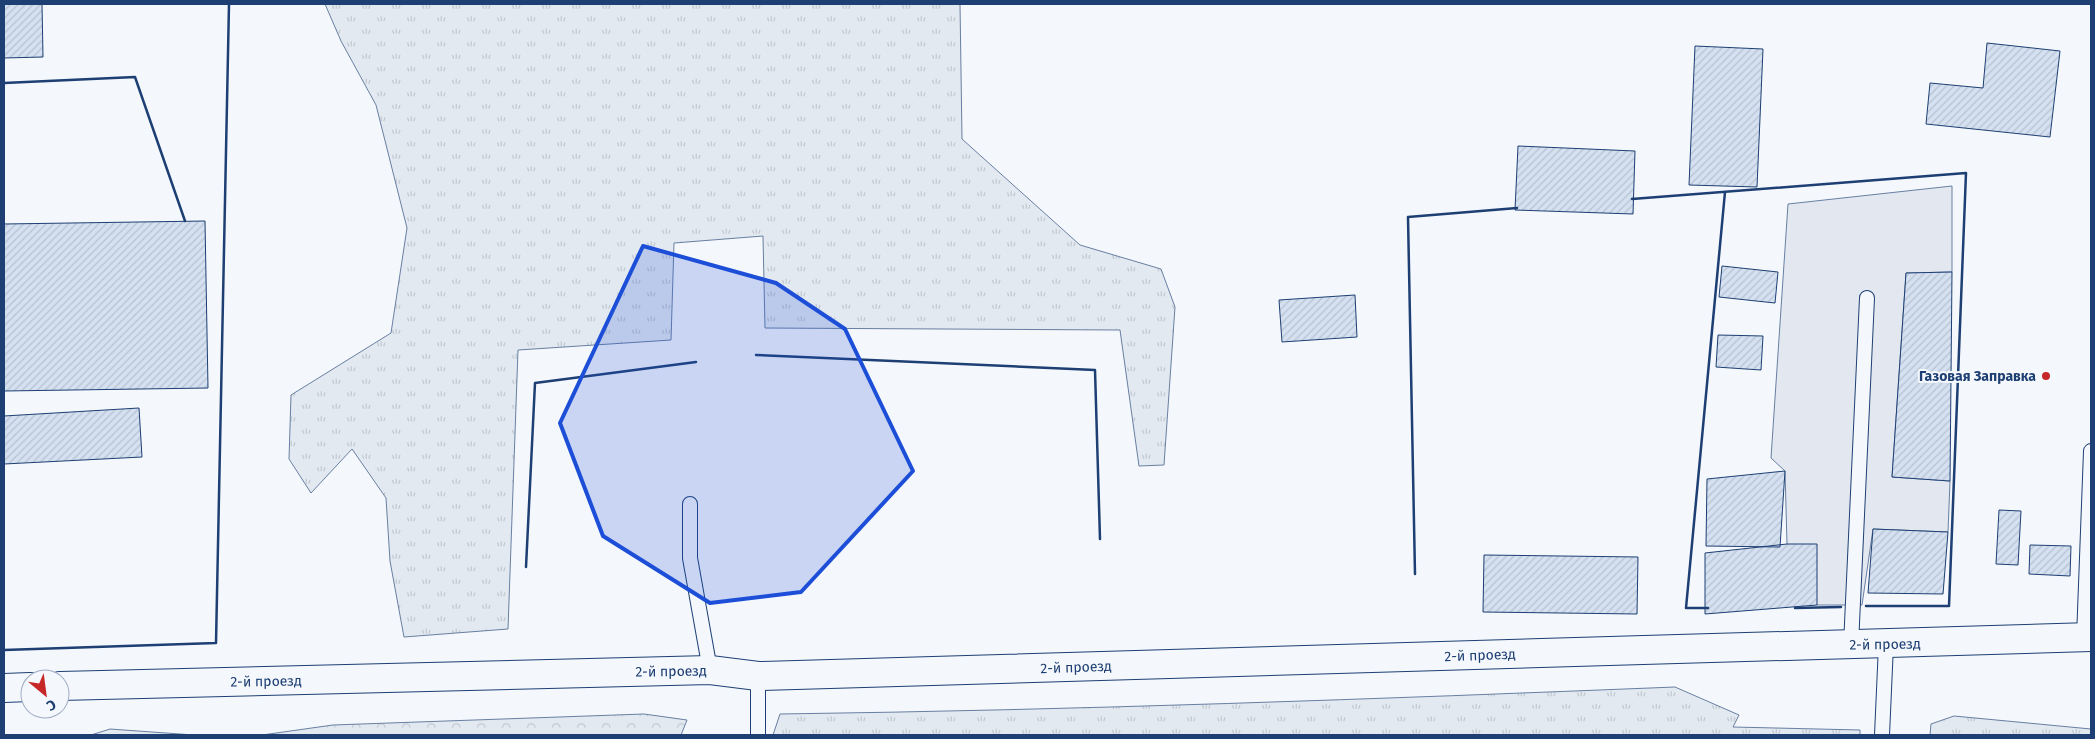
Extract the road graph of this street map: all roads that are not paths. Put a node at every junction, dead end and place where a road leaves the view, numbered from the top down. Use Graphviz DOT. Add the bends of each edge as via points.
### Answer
graph roads {
  1 [pos="1867,298"];
  2 [pos="2091,451"];
  3 [pos="690,504"];
  4 [pos="2087,638"];
  5 [pos="1851,645"];
  6 [pos="1886,645"];
  7 [pos="710,670"];
  8 [pos="758,676"];
  9 [pos="70,686"];
  10 [pos="20,687"];
  11 [pos="4,688"];
  12 [pos="758,735"];
  13 [pos="1882,735"];
  1 -- 5 [label="lane"];
  2 -- 4 [label="lane"];
  3 -- 7 [label="lane" via="690,558"];
  4 -- 6 [label="street, 2-й проезд"];
  5 -- 6 [label="street, 2-й проезд"];
  5 -- 8 [label="street, 2-й проезд"];
  6 -- 13 [label="lane"];
  7 -- 8 [label="street, 2-й проезд"];
  7 -- 9 [label="street, 2-й проезд"];
  8 -- 12 [label="lane"];
  10 -- 11 [label="street"];
}
